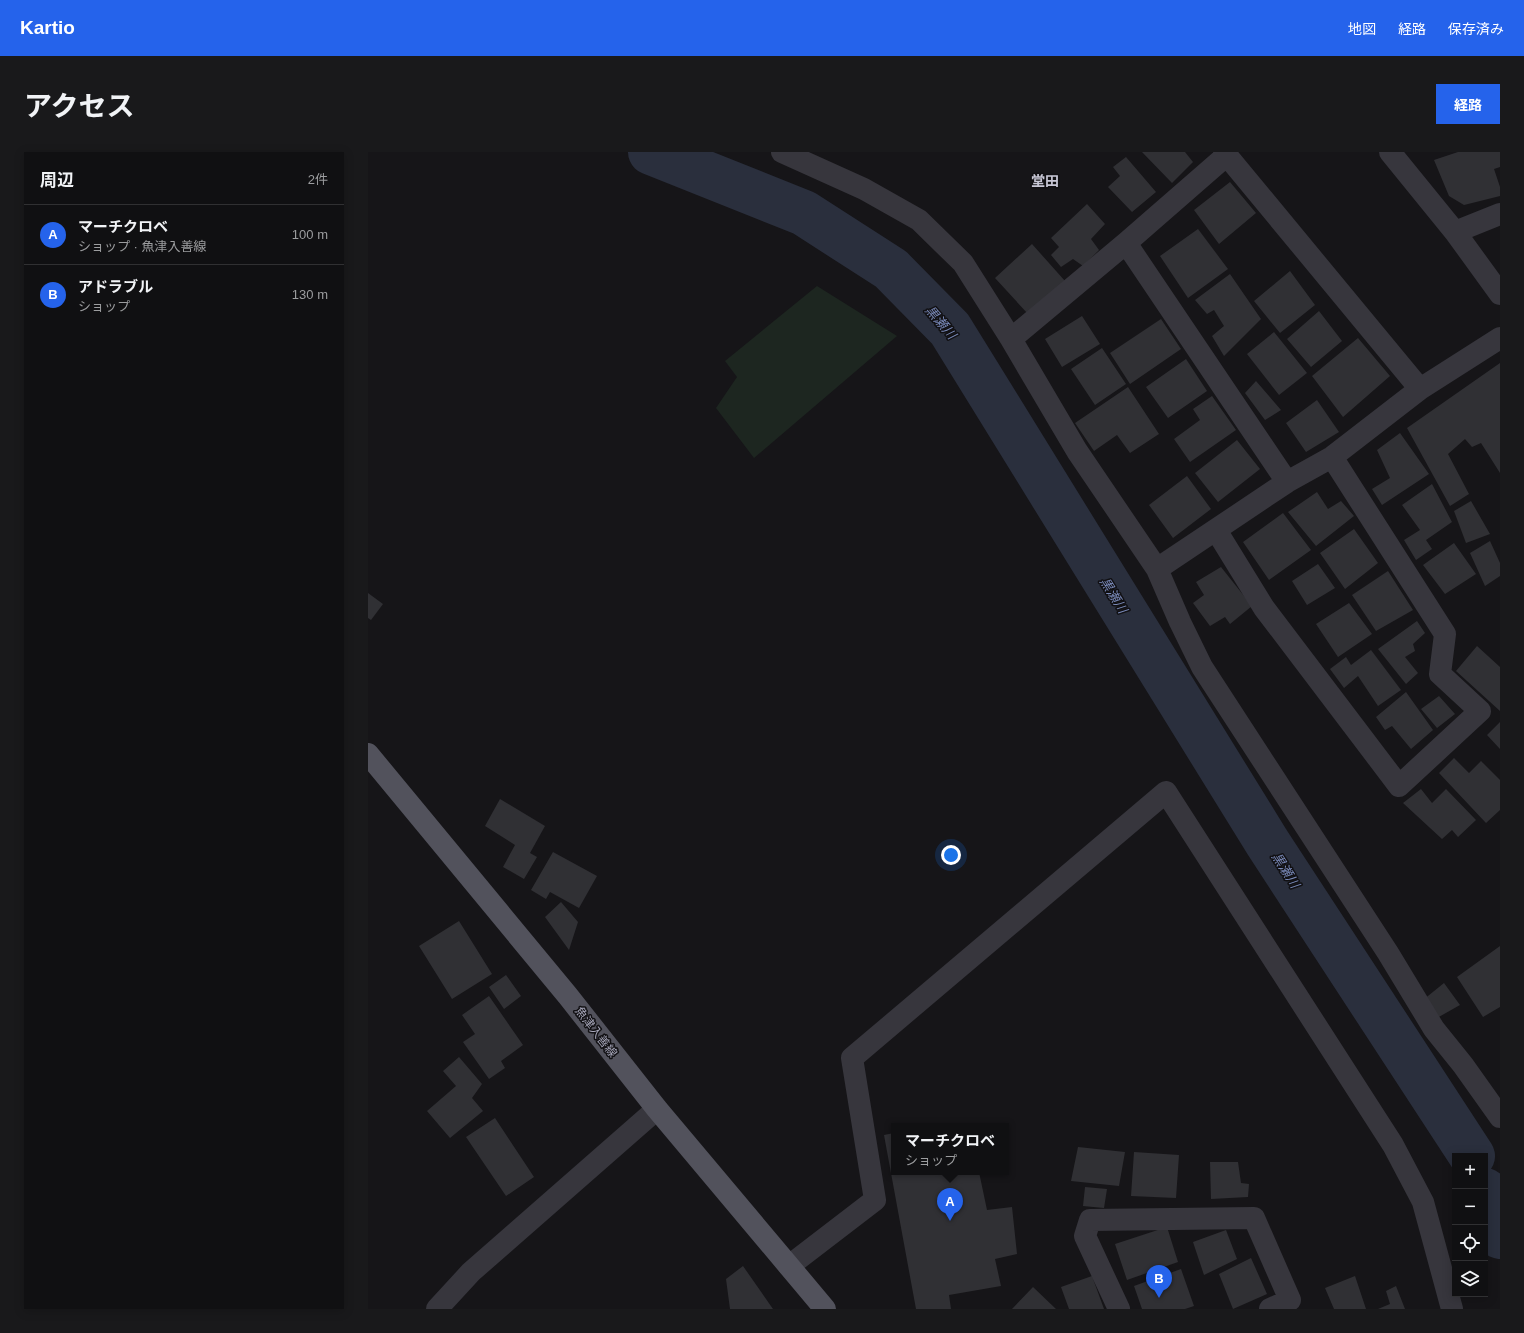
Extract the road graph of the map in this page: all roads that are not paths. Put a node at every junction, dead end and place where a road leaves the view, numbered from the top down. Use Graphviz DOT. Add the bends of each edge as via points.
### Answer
graph roads {
  1 [pos="782,152"];
  2 [pos="1390,152"];
  3 [pos="1226,154"];
  4 [pos="1500,214"];
  5 [pos="1455,232"];
  6 [pos="1126,243"];
  7 [pos="1500,294"];
  8 [pos="1500,338"];
  9 [pos="1011,339"];
  10 [pos="1420,389"];
  11 [pos="1332,457"];
  12 [pos="1287,482"];
  13 [pos="1216,530"];
  14 [pos="1157,569"];
  15 [pos="368,754"];
  16 [pos="657,1109"];
  17 [pos="1500,1117"];
  18 [pos="789,1266"];
  19 [pos="437,1309"];
  20 [pos="825,1309"];
  21 [pos="1119,1309"];
  22 [pos="1270,1309"];
  23 [pos="1452,1309"];
  1 -- 9 [label="street" via="864,189 919,220 962,263"];
  2 -- 5 [label="street"];
  3 -- 6 [label="street"];
  3 -- 10 [label="street"];
  4 -- 5 [label="street"];
  5 -- 7 [label="street"];
  6 -- 9 [label="street"];
  6 -- 12 [label="street"];
  8 -- 10 [label="street"];
  9 -- 14 [label="street" via="1077,451"];
  10 -- 11 [label="street"];
  11 -- 12 [label="street"];
  11 -- 13 [label="street" via="1445,634 1440,674 1480,711 1399,786 1264,608"];
  12 -- 13 [label="street"];
  13 -- 14 [label="street"];
  14 -- 17 [label="street" via="1202,667 1434,1028"];
  15 -- 16 [label="main road, 魚津入善線" via="568,996"];
  16 -- 18 [label="main road, 魚津入善線"];
  16 -- 19 [label="street" via="471,1272"];
  18 -- 20 [label="main road, 魚津入善線"];
  18 -- 23 [label="street" via="875,1200 852,1058 1166,792 1393,1146 1423,1202"];
  21 -- 22 [label="street" via="1085,1236 1090,1220 1254,1218 1290,1300"];
}
